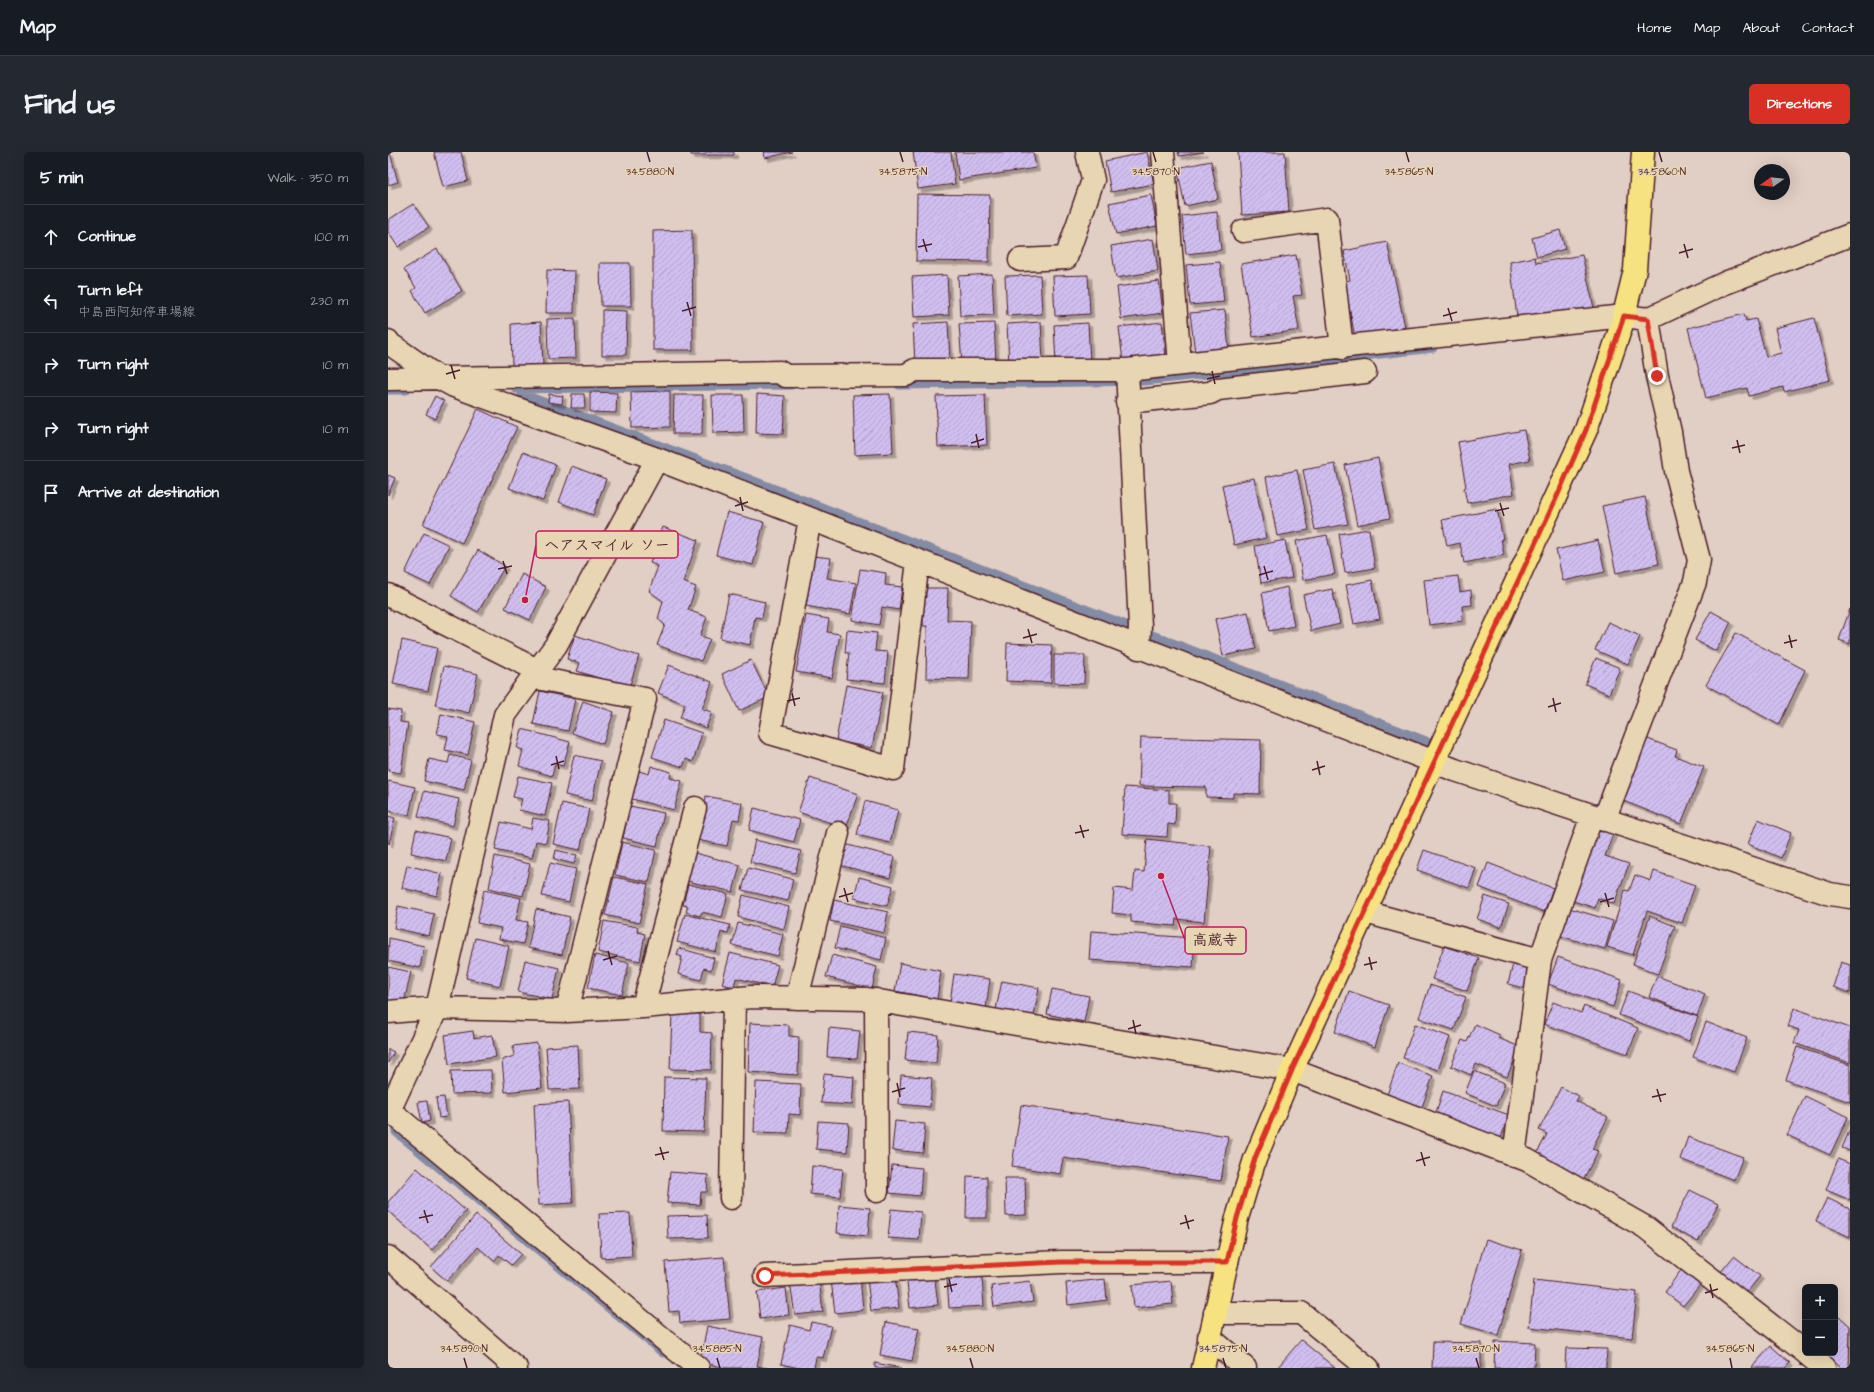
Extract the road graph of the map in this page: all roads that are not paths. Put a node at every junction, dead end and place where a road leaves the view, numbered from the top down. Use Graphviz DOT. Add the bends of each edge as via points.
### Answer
graph roads {
  1 [pos="1087,152"];
  2 [pos="1163,152"];
  3 [pos="1643,152"];
  4 [pos="1243,231"];
  5 [pos="1850,234"];
  6 [pos="1020,260"];
  7 [pos="1624,316"];
  8 [pos="1648,319"];
  9 [pos="388,341"];
  10 [pos="1342,348"];
  11 [pos="1180,364"];
  12 [pos="1365,372"];
  13 [pos="388,378"];
  14 [pos="439,378"];
  15 [pos="1127,385"];
  16 [pos="657,459"];
  17 [pos="810,519"];
  18 [pos="918,561"];
  19 [pos="388,595"];
  20 [pos="1140,637"];
  21 [pos="535,673"];
  22 [pos="1434,761"];
  23 [pos="695,808"];
  24 [pos="1604,812"];
  25 [pos="838,833"];
  26 [pos="1850,897"];
  27 [pos="1365,912"];
  28 [pos="1540,960"];
  29 [pos="734,998"];
  30 [pos="797,998"];
  31 [pos="876,1000"];
  32 [pos="643,1007"];
  33 [pos="437,1008"];
  34 [pos="567,1011"];
  35 [pos="388,1012"];
  36 [pos="1292,1070"];
  37 [pos="388,1111"];
  38 [pos="1514,1156"];
  39 [pos="877,1191"];
  40 [pos="731,1198"];
  41 [pos="388,1257"];
  42 [pos="1227,1262"];
  43 [pos="765,1276"];
  44 [pos="1215,1312"];
  45 [pos="1209,1337"];
  46 [pos="1802,1349"];
  47 [pos="1810,1356"];
  48 [pos="516,1368"];
  49 [pos="698,1368"];
  50 [pos="1203,1368"];
  51 [pos="1245,1368"];
  52 [pos="1368,1368"];
  53 [pos="1824,1368"];
  1 -- 6 [label="street" via="1093,180 1066,258"];
  2 -- 11 [label="street"];
  3 -- 7 [label="main road" via="1635,270"];
  4 -- 10 [label="street" via="1327,219"];
  5 -- 8 [label="street" via="1725,283"];
  7 -- 8 [label="street"];
  7 -- 10 [label="street"];
  7 -- 22 [label="main road" via="1586,430"];
  8 -- 24 [label="street" via="1676,471 1699,560 1695,582"];
  9 -- 14 [label="street"];
  10 -- 11 [label="street"];
  11 -- 15 [label="street"];
  12 -- 15 [label="street" via="1218,389 1210,393"];
  13 -- 14 [label="street"];
  14 -- 15 [label="street" via="780,372 785,376 906,375 914,370"];
  14 -- 16 [label="street" via="454,386"];
  15 -- 20 [label="street"];
  16 -- 17 [label="street"];
  16 -- 21 [label="street" via="556,645"];
  17 -- 18 [label="street"];
  17 -- 18 [label="street" via="770,733 893,769"];
  18 -- 20 [label="street"];
  19 -- 21 [label="street"];
  20 -- 22 [label="street"];
  21 -- 33 [label="street" via="505,715"];
  21 -- 34 [label="street" via="645,699"];
  22 -- 24 [label="street" via="1455,770"];
  22 -- 27 [label="main road"];
  23 -- 32 [label="street"];
  24 -- 26 [label="street" via="1830,894"];
  24 -- 28 [label="street"];
  25 -- 30 [label="street"];
  27 -- 28 [label="street"];
  27 -- 36 [label="main road"];
  28 -- 38 [label="street"];
  29 -- 30 [label="street"];
  29 -- 32 [label="street"];
  29 -- 40 [label="street"];
  30 -- 31 [label="street"];
  31 -- 36 [label="street"];
  31 -- 39 [label="street"];
  32 -- 34 [label="street"];
  33 -- 34 [label="street"];
  33 -- 35 [label="street"];
  33 -- 37 [label="street"];
  36 -- 38 [label="street"];
  36 -- 42 [label="main road" via="1255,1158"];
  37 -- 49 [label="street"];
  38 -- 46 [label="street" via="1527,1160 1645,1227"];
  41 -- 48 [label="street"];
  42 -- 43 [label="street" via="1061,1262"];
  42 -- 44 [label="main road"];
  44 -- 45 [label="main road"];
  44 -- 52 [label="street" via="1301,1313"];
  45 -- 50 [label="main road"];
  45 -- 51 [label="street"];
  47 -- 53 [label="street"];
}
